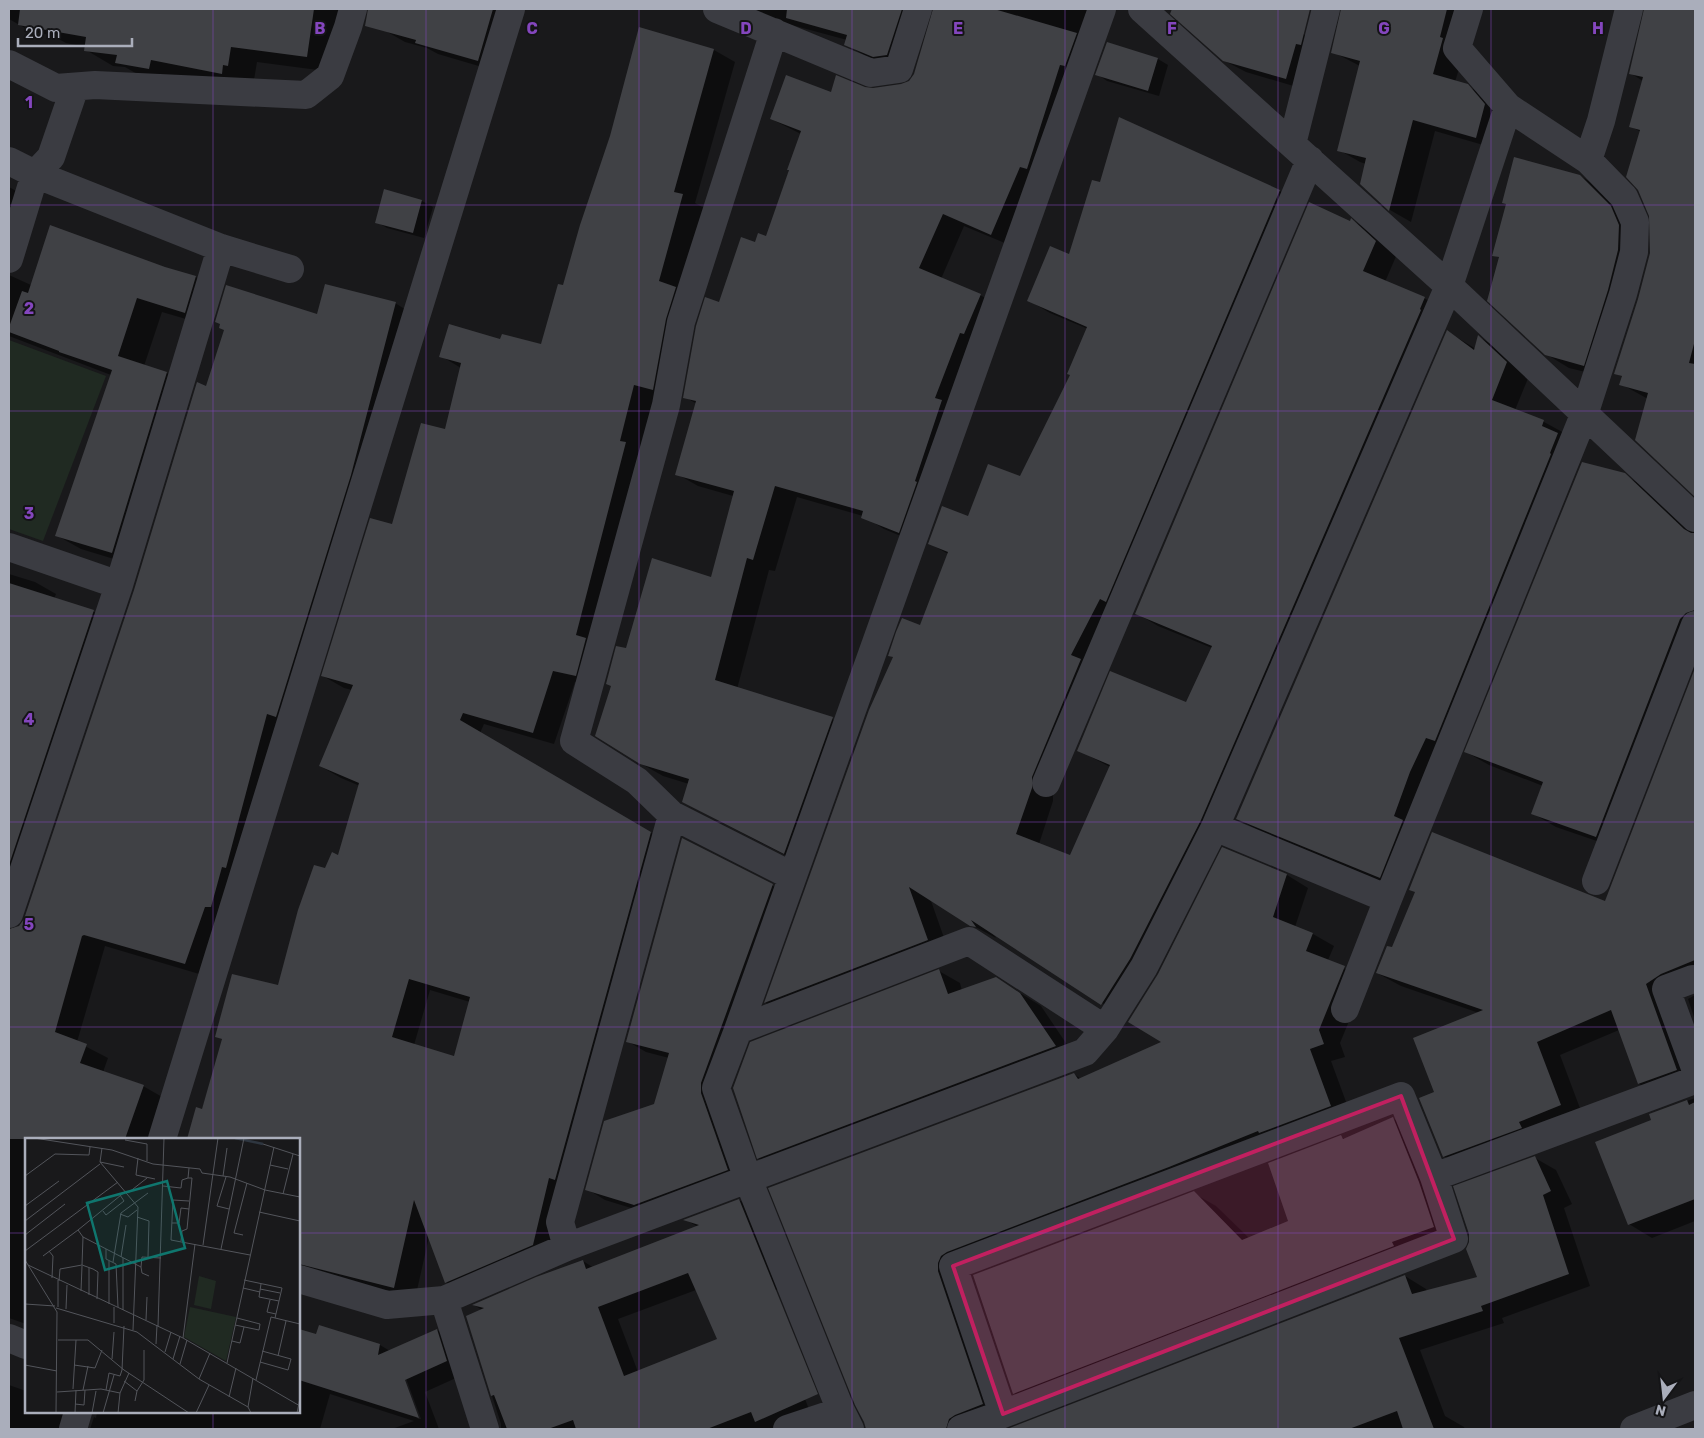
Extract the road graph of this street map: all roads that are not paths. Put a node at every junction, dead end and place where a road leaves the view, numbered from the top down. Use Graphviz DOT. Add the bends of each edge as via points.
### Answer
graph roads {
  1 [pos="353,9"];
  2 [pos="511,9"];
  3 [pos="717,9"];
  4 [pos="918,9"];
  5 [pos="1102,9"];
  6 [pos="1142,9"];
  7 [pos="1326,9"];
  8 [pos="1469,9"];
  9 [pos="1629,9"];
  10 [pos="774,32"];
  11 [pos="9,64"];
  12 [pos="75,87"];
  13 [pos="1508,107"];
  14 [pos="1301,152"];
  15 [pos="1588,160"];
  16 [pos="9,161"];
  17 [pos="35,174"];
  18 [pos="221,248"];
  19 [pos="9,259"];
  20 [pos="290,269"];
  21 [pos="1448,286"];
  22 [pos="1584,415"];
  23 [pos="1695,518"];
  24 [pos="9,547"];
  25 [pos="119,585"];
  26 [pos="1695,625"];
  27 [pos="1046,784"];
  28 [pos="672,815"];
  29 [pos="1214,827"];
  30 [pos="792,876"];
  31 [pos="1596,880"];
  32 [pos="1388,899"];
  33 [pos="9,914"];
  34 [pos="1693,979"];
  35 [pos="1345,1010"];
  36 [pos="1104,1029"];
  37 [pos="738,1030"];
  38 [pos="1695,1068"];
  39 [pos="1695,1080"];
  40 [pos="162,1138"];
  41 [pos="1434,1177"];
  42 [pos="748,1179"];
  43 [pos="566,1247"];
  44 [pos="300,1279"];
  45 [pos="444,1300"];
  46 [pos="9,1338"];
  47 [pos="25,1345"];
  48 [pos="1695,1405"];
  49 [pos="78,1413"];
  50 [pos="1003,1414"];
  51 [pos="846,1420"];
  52 [pos="73,1429"];
  53 [pos="484,1429"];
  54 [pos="787,1429"];
  55 [pos="960,1429"];
  56 [pos="1634,1429"];
  1 -- 12 [label="street" via="330,76 306,95 94,85"];
  2 -- 40 [label="street"];
  3 -- 10 [label="street"];
  4 -- 10 [label="street" via="899,69 871,73"];
  5 -- 30 [label="street"];
  6 -- 14 [label="street"];
  7 -- 14 [label="street"];
  8 -- 13 [label="street" via="1458,48"];
  9 -- 15 [label="street"];
  10 -- 28 [label="street" via="680,322 666,405 574,741 637,780"];
  11 -- 12 [label="street" via="56,88"];
  12 -- 17 [label="street" via="51,157"];
  13 -- 15 [label="street"];
  13 -- 21 [label="street"];
  14 -- 21 [label="street"];
  14 -- 27 [label="street"];
  15 -- 22 [label="street" via="1624,197 1635,222 1634,252 1623,294"];
  16 -- 17 [label="street"];
  17 -- 18 [label="street"];
  17 -- 19 [label="street"];
  18 -- 20 [label="street"];
  18 -- 25 [label="street"];
  21 -- 22 [label="street"];
  21 -- 29 [label="street"];
  22 -- 23 [label="street"];
  22 -- 32 [label="street"];
  24 -- 25 [label="street"];
  25 -- 33 [label="street"];
  26 -- 31 [label="street"];
  28 -- 30 [label="street"];
  28 -- 43 [label="street" via="560,1222"];
  29 -- 32 [label="street"];
  29 -- 36 [label="street" via="1144,967"];
  30 -- 37 [label="street"];
  32 -- 35 [label="street"];
  34 -- 38 [label="street" via="1666,989"];
  36 -- 37 [label="street" via="969,941"];
  36 -- 42 [label="street" via="1085,1052"];
  37 -- 42 [label="street" via="716,1088"];
  39 -- 41 [label="street"];
  41 -- 50 [label="street" via="1454,1239"];
  41 -- 50 [label="street" via="1401,1096 953,1266"];
  42 -- 43 [label="street"];
  42 -- 51 [label="street"];
  43 -- 45 [label="street"];
  44 -- 45 [label="street" via="387,1306"];
  45 -- 53 [label="street"];
  46 -- 47 [label="street"];
  48 -- 56 [label="street"];
  49 -- 52 [label="street"];
  50 -- 55 [label="street"];
  51 -- 54 [label="street"];
}
